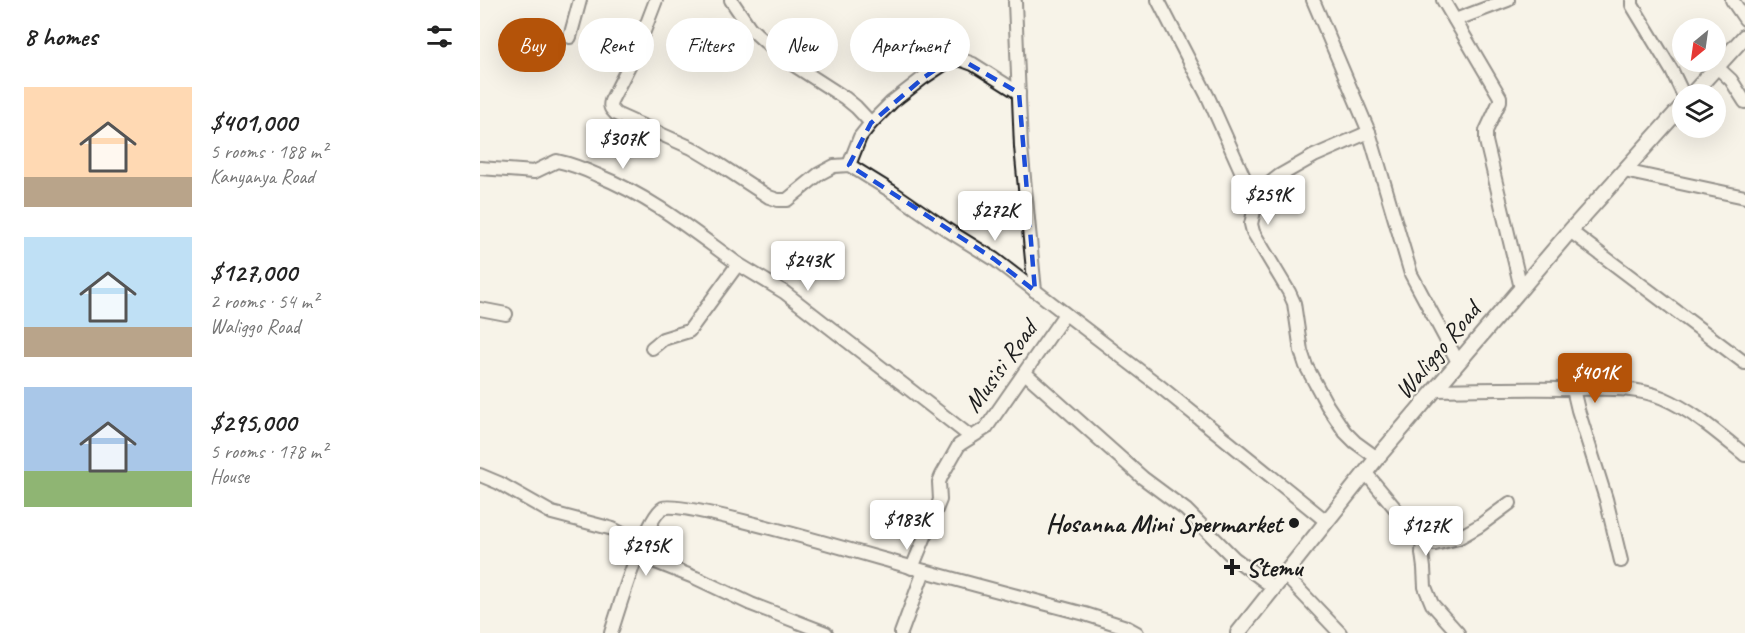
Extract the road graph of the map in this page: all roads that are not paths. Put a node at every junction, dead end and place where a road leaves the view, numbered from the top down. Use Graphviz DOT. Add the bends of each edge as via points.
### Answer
graph roads {
  1 [pos="580,0"];
  2 [pos="656,0"];
  3 [pos="730,0"];
  4 [pos="1158,0"];
  5 [pos="1313,0"];
  6 [pos="1443,0"];
  7 [pos="1508,0"];
  8 [pos="1632,0"];
  9 [pos="1732,0"];
  10 [pos="1015,2"];
  11 [pos="1745,19"];
  12 [pos="1455,20"];
  13 [pos="1745,36"];
  14 [pos="570,37"];
  15 [pos="1726,57"];
  16 [pos="1712,72"];
  17 [pos="1722,72"];
  18 [pos="1678,84"];
  19 [pos="1701,84"];
  20 [pos="1019,93"];
  21 [pos="1745,102"];
  22 [pos="1672,117"];
  23 [pos="871,123"];
  24 [pos="1370,132"];
  25 [pos="849,165"];
  26 [pos="480,168"];
  27 [pos="1624,171"];
  28 [pos="1745,196"];
  29 [pos="1252,197"];
  30 [pos="1570,231"];
  31 [pos="738,264"];
  32 [pos="1521,288"];
  33 [pos="1035,291"];
  34 [pos="480,309"];
  35 [pos="506,314"];
  36 [pos="1065,314"];
  37 [pos="652,348"];
  38 [pos="1458,362"];
  39 [pos="1745,363"];
  40 [pos="1025,373"];
  41 [pos="1573,388"];
  42 [pos="1435,390"];
  43 [pos="971,437"];
  44 [pos="1745,455"];
  45 [pos="1377,458"];
  46 [pos="1365,472"];
  47 [pos="480,475"];
  48 [pos="1510,503"];
  49 [pos="1326,521"];
  50 [pos="1423,539"];
  51 [pos="640,549"];
  52 [pos="1621,561"];
  53 [pos="918,569"];
  54 [pos="1284,574"];
  55 [pos="1274,588"];
  56 [pos="611,633"];
  57 [pos="826,633"];
  58 [pos="901,633"];
  59 [pos="1137,633"];
  60 [pos="1238,633"];
  61 [pos="1340,633"];
  62 [pos="1458,633"];
  1 -- 14 [label="street"];
  2 -- 25 [label="street" via="636,52 610,100 611,110 692,148 778,200 787,200 834,166"];
  3 -- 23 [label="street" via="750,28 783,58 845,98"];
  4 -- 29 [label="street" via="1209,99"];
  5 -- 24 [label="street"];
  6 -- 12 [label="street"];
  7 -- 12 [label="street"];
  8 -- 18 [label="street"];
  9 -- 11 [label="street"];
  10 -- 20 [label="street"];
  12 -- 32 [label="street" via="1500,97 1486,131 1486,141"];
  13 -- 15 [label="street"];
  16 -- 19 [label="street"];
  17 -- 21 [label="street"];
  20 -- 23 [label="street" via="973,64 950,60 892,102"];
  20 -- 33 [label="street"];
  22 -- 27 [label="street, Waliggo Road"];
  23 -- 25 [label="street" via="860,137"];
  24 -- 29 [label="street" via="1314,156"];
  24 -- 38 [label="street" via="1411,274"];
  25 -- 33 [label="street" via="994,259"];
  26 -- 31 [label="street" via="534,172 557,161 585,169 662,207"];
  27 -- 28 [label="street"];
  27 -- 30 [label="street, Waliggo Road"];
  29 -- 45 [label="street" via="1252,228 1294,303 1306,366 1345,432"];
  30 -- 32 [label="street, Waliggo Road"];
  30 -- 39 [label="street"];
  31 -- 37 [label="street" via="689,332 663,339"];
  31 -- 43 [label="street" via="784,292"];
  32 -- 38 [label="street, Waliggo Road"];
  33 -- 36 [label="street"];
  34 -- 35 [label="street"];
  36 -- 40 [label="street, Musisi Road"];
  36 -- 49 [label="street"];
  38 -- 42 [label="street, Waliggo Road"];
  40 -- 43 [label="street, Musisi Road" via="986,428"];
  40 -- 55 [label="street" via="1143,478 1186,510 1234,558"];
  41 -- 42 [label="street"];
  41 -- 44 [label="street" via="1623,389 1661,397 1694,415"];
  41 -- 52 [label="street"];
  42 -- 45 [label="street, Waliggo Road"];
  43 -- 53 [label="street, Musisi Road" via="959,446 939,482 940,500"];
  45 -- 46 [label="street, Waliggo Road"];
  46 -- 49 [label="street, Waliggo Road"];
  46 -- 50 [label="street"];
  47 -- 51 [label="street" via="552,513 613,529"];
  48 -- 50 [label="street" via="1458,538 1435,544"];
  49 -- 54 [label="street, Waliggo Road"];
  50 -- 62 [label="street" via="1425,587 1432,604"];
  51 -- 53 [label="street" via="654,518 666,507 772,528"];
  51 -- 56 [label="street"];
  51 -- 57 [label="street" via="751,604"];
  53 -- 58 [label="street, Musisi Road"];
  53 -- 59 [label="street" via="1085,614"];
  54 -- 55 [label="street, Waliggo Road"];
  54 -- 61 [label="street"];
  55 -- 60 [label="street, Waliggo Road"];
}
